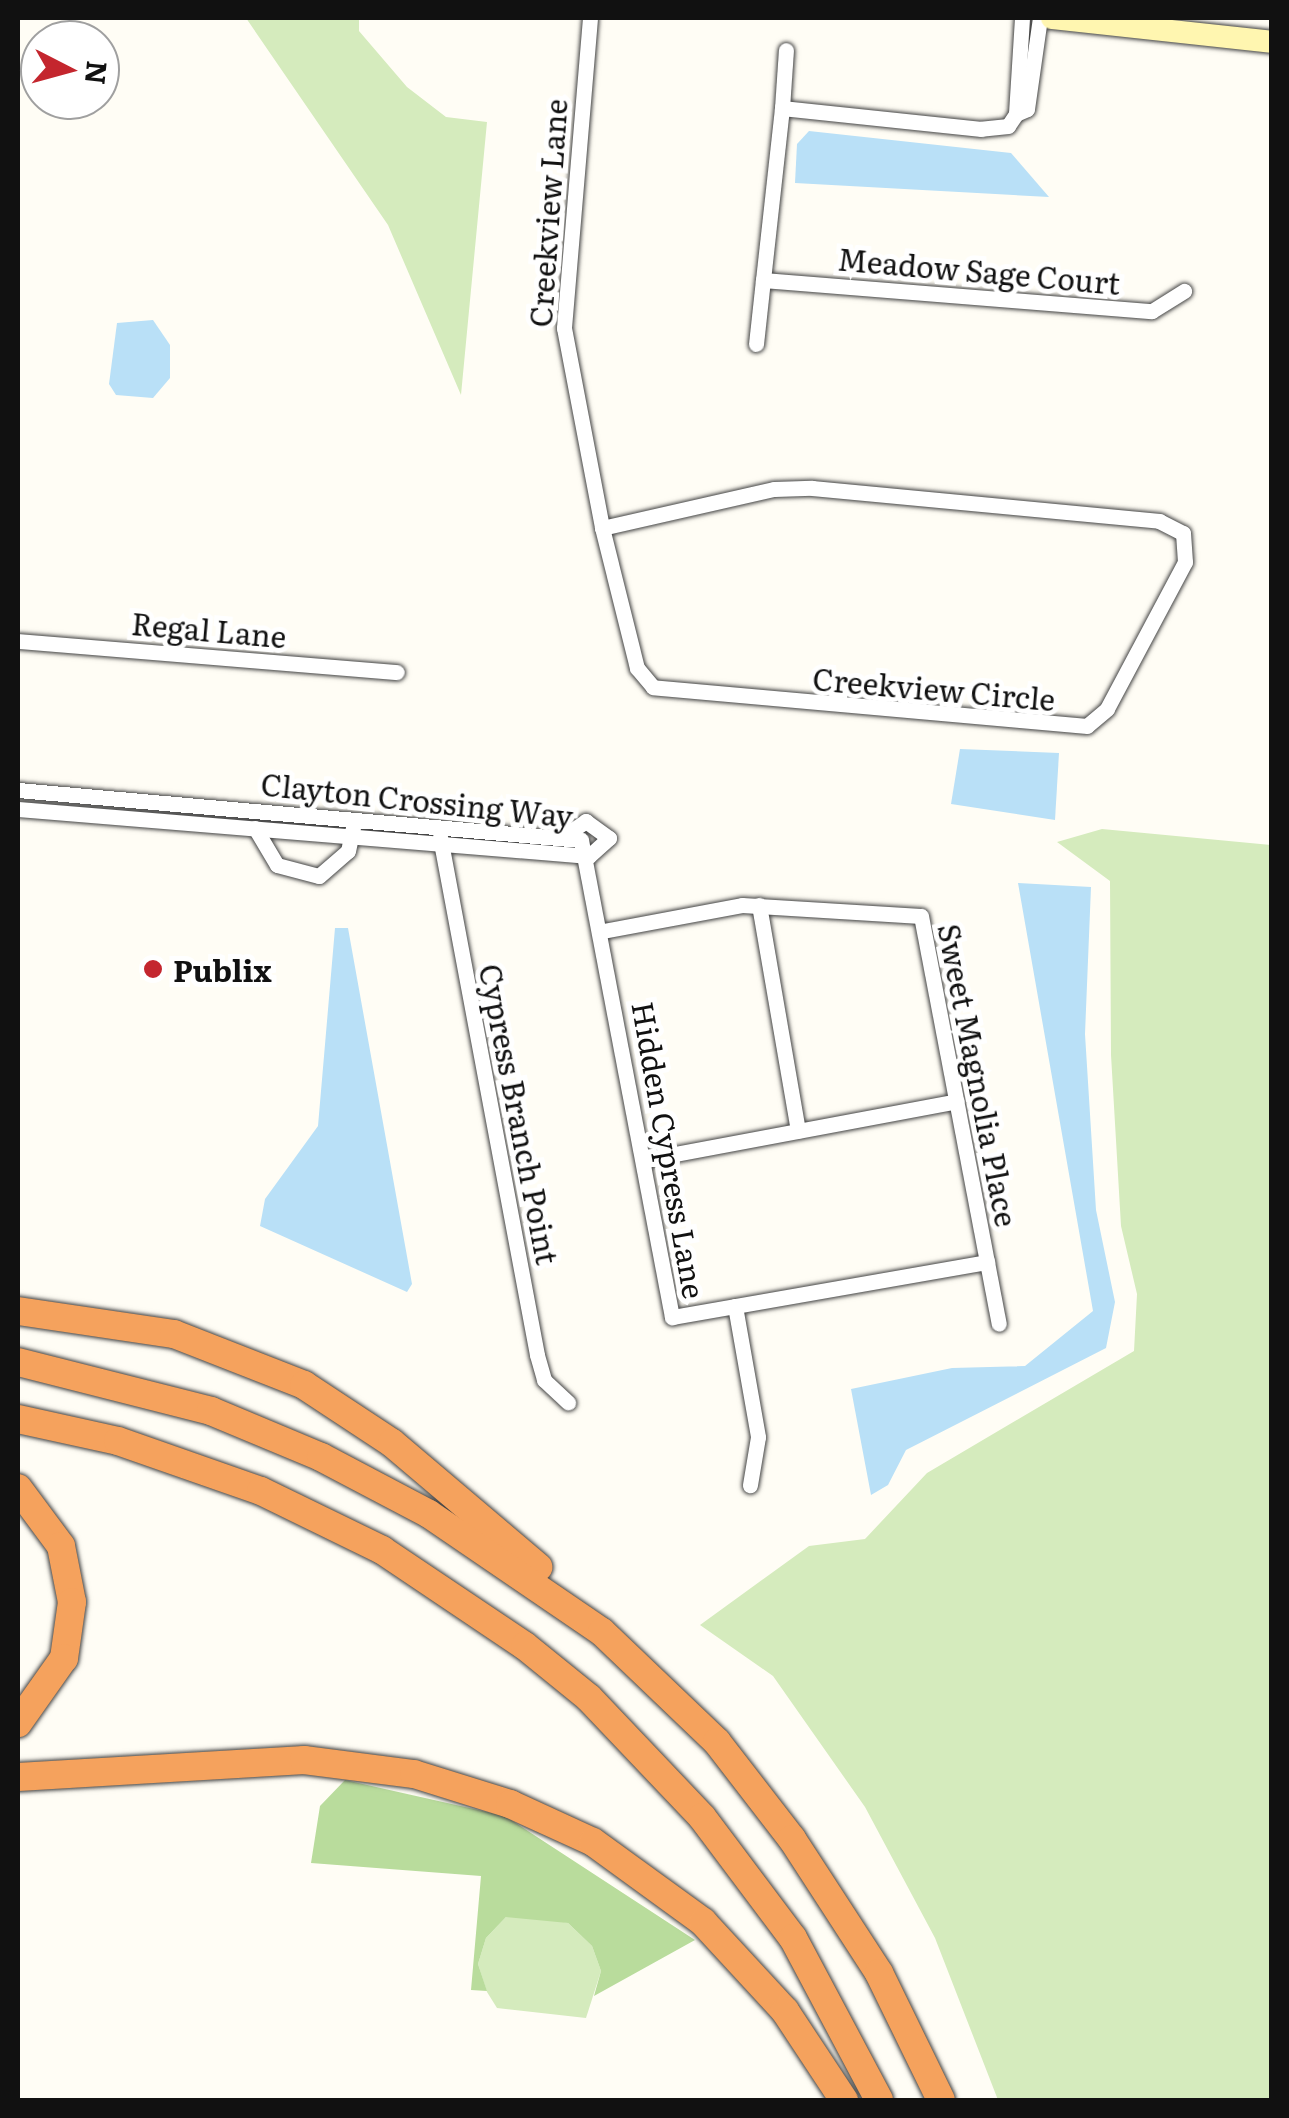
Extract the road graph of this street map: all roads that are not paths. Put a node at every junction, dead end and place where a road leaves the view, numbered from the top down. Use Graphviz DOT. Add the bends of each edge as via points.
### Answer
graph roads {
  1 [pos="590,18"];
  2 [pos="1022,18"];
  3 [pos="1040,18"];
  4 [pos="1052,18"];
  5 [pos="1272,42"];
  6 [pos="786,50"];
  7 [pos="1024,79"];
  8 [pos="782,108"];
  9 [pos="763,280"];
  10 [pos="1184,291"];
  11 [pos="756,344"];
  12 [pos="602,528"];
  13 [pos="18,641"];
  14 [pos="396,672"];
  15 [pos="18,790"];
  16 [pos="18,809"];
  17 [pos="354,818"];
  18 [pos="438,825"];
  19 [pos="254,828"];
  20 [pos="352,836"];
  21 [pos="564,836"];
  22 [pos="442,843"];
  23 [pos="589,856"];
  24 [pos="759,905"];
  25 [pos="602,931"];
  26 [pos="957,1101"];
  27 [pos="798,1131"];
  28 [pos="643,1160"];
  29 [pos="987,1262"];
  30 [pos="735,1306"];
  31 [pos="18,1311"];
  32 [pos="999,1324"];
  33 [pos="18,1362"];
  34 [pos="568,1402"];
  35 [pos="18,1419"];
  36 [pos="750,1485"];
  37 [pos="18,1488"];
  38 [pos="602,1632"];
  39 [pos="18,1723"];
  40 [pos="18,1777"];
  41 [pos="844,2100"];
  42 [pos="879,2100"];
  43 [pos="940,2100"];
  1 -- 12 [label="street, Creekview Lane" via="564,328"];
  2 -- 7 [label="street"];
  3 -- 7 [label="street"];
  4 -- 5 [label="main road"];
  6 -- 8 [label="street"];
  7 -- 8 [label="street" via="1008,126 981,129"];
  8 -- 9 [label="street"];
  9 -- 10 [label="street, Meadow Sage Court" via="1152,311"];
  9 -- 11 [label="street"];
  12 -- 12 [label="street, Creekview Circle" via="637,668 654,688 1075,728 1107,709 1188,544 1159,521 812,488 774,488"];
  13 -- 14 [label="street, Regal Lane"];
  15 -- 17 [label="street, Clayton Crossing Way"];
  16 -- 19 [label="street, Clayton Crossing Way"];
  17 -- 18 [label="street, Clayton Crossing Way"];
  17 -- 20 [label="street"];
  18 -- 21 [label="street, Clayton Crossing Way"];
  18 -- 22 [label="street, Cypress Branch Point"];
  19 -- 20 [label="street, Clayton Crossing Way"];
  19 -- 20 [label="street" via="266,854 296,875 319,876 338,866"];
  20 -- 22 [label="street, Clayton Crossing Way"];
  21 -- 23 [label="street, Clayton Crossing Way" via="581,840"];
  21 -- 23 [label="street, Hidden Cypress Lane" via="586,821 605,828 606,848"];
  22 -- 23 [label="street, Clayton Crossing Way"];
  22 -- 34 [label="street, Cypress Branch Point" via="537,1355 544,1380"];
  23 -- 25 [label="street, Hidden Cypress Lane"];
  24 -- 25 [label="street, Sweet Magnolia Place"];
  24 -- 26 [label="street, Sweet Magnolia Place" via="921,916"];
  24 -- 27 [label="street"];
  25 -- 28 [label="street, Hidden Cypress Lane"];
  26 -- 27 [label="street"];
  26 -- 29 [label="street, Sweet Magnolia Place"];
  27 -- 28 [label="street"];
  28 -- 30 [label="street, Hidden Cypress Lane" via="672,1317"];
  29 -- 30 [label="street, Hidden Cypress Lane"];
  29 -- 32 [label="street, Sweet Magnolia Place"];
  30 -- 36 [label="street" via="758,1437"];
  31 -- 38 [label="highway" via="174,1334 304,1385 462,1502"];
  33 -- 38 [label="highway" via="211,1411 322,1457 430,1514"];
  35 -- 42 [label="highway" via="201,1468 382,1550 589,1698 702,1817 765,1899 830,1999"];
  37 -- 39 [label="highway" via="61,1546 72,1602 64,1658"];
  38 -- 43 [label="highway" via="670,1694 745,1779 839,1907"];
  40 -- 41 [label="highway" via="266,1759 414,1774 500,1800 594,1842 703,1922 770,1993"];
}
